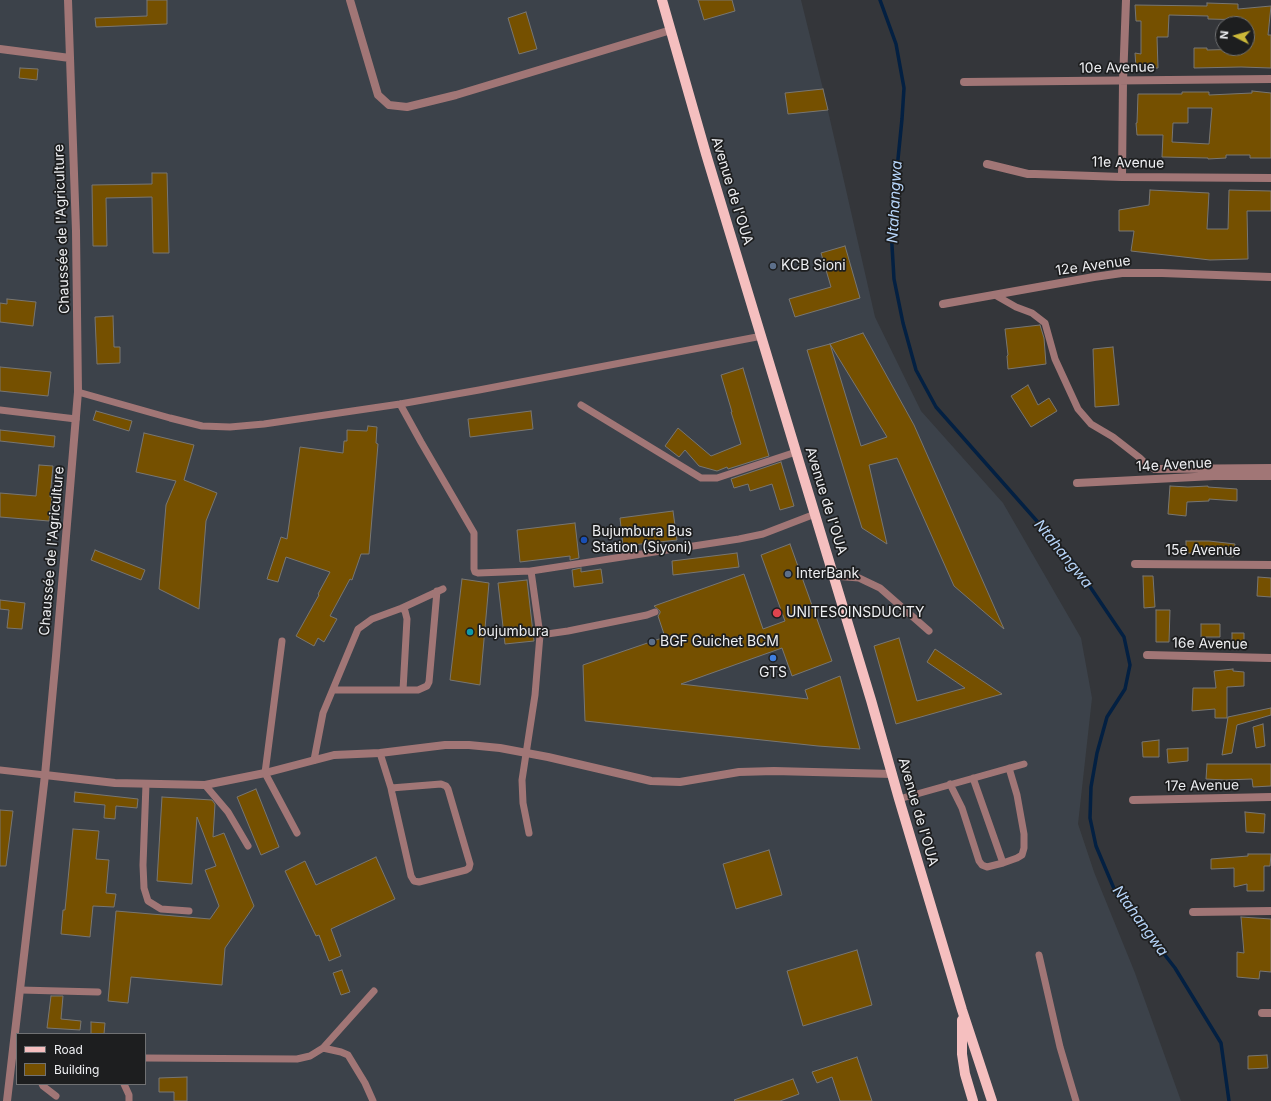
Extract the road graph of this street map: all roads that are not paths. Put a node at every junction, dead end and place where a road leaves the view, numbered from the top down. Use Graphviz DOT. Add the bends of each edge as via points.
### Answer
graph roads {
  1 [pos="68,0"];
  2 [pos="350,0"];
  3 [pos="662,0"];
  4 [pos="1126,0"];
  5 [pos="671,30"];
  6 [pos="0,49"];
  7 [pos="70,58"];
  8 [pos="1271,79"];
  9 [pos="1123,81"];
  10 [pos="964,82"];
  11 [pos="986,164"];
  12 [pos="1122,177"];
  13 [pos="1271,178"];
  14 [pos="1271,277"];
  15 [pos="995,295"];
  16 [pos="943,304"];
  17 [pos="762,336"];
  18 [pos="78,392"];
  19 [pos="400,404"];
  20 [pos="582,405"];
  21 [pos="0,410"];
  22 [pos="76,419"];
  23 [pos="796,452"];
  24 [pos="1155,468"];
  25 [pos="1271,468"];
  26 [pos="1271,476"];
  27 [pos="1077,483"];
  28 [pos="815,514"];
  29 [pos="1135,564"];
  30 [pos="1271,565"];
  31 [pos="531,571"];
  32 [pos="834,576"];
  33 [pos="402,608"];
  34 [pos="655,612"];
  35 [pos="929,631"];
  36 [pos="540,635"];
  37 [pos="282,641"];
  38 [pos="1148,656"];
  39 [pos="1271,658"];
  40 [pos="333,690"];
  41 [pos="403,690"];
  42 [pos="380,753"];
  43 [pos="527,753"];
  44 [pos="314,760"];
  45 [pos="1024,764"];
  46 [pos="1009,768"];
  47 [pos="0,770"];
  48 [pos="265,774"];
  49 [pos="892,774"];
  50 [pos="45,775"];
  51 [pos="973,778"];
  52 [pos="146,784"];
  53 [pos="950,784"];
  54 [pos="205,785"];
  55 [pos="391,788"];
  56 [pos="1271,797"];
  57 [pos="899,799"];
  58 [pos="1133,800"];
  59 [pos="297,833"];
  60 [pos="528,833"];
  61 [pos="248,846"];
  62 [pos="1003,863"];
  63 [pos="189,911"];
  64 [pos="1271,911"];
  65 [pos="1193,912"];
  66 [pos="1039,955"];
  67 [pos="20,990"];
  68 [pos="374,991"];
  69 [pos="98,992"];
  70 [pos="962,1010"];
  71 [pos="1262,1013"];
  72 [pos="1271,1013"];
  73 [pos="16,1033"];
  74 [pos="16,1037"];
  75 [pos="322,1048"];
  76 [pos="146,1058"];
  77 [pos="14,1061"];
  78 [pos="42,1085"];
  79 [pos="124,1085"];
  80 [pos="56,1096"];
  81 [pos="7,1101"];
  82 [pos="129,1101"];
  83 [pos="373,1101"];
  84 [pos="973,1101"];
  85 [pos="992,1101"];
  86 [pos="1076,1101"];
  1 -- 7 [label="street, Chaussée de l'Agriculture"];
  2 -- 5 [label="street" via="378,95 389,105 407,107 456,95"];
  3 -- 5 [label="main road, Avenue de l'OUA"];
  4 -- 9 [label="street"];
  5 -- 17 [label="main road, Avenue de l'OUA"];
  6 -- 7 [label="street"];
  7 -- 18 [label="street, Chaussée de l'Agriculture"];
  8 -- 9 [label="street, 10e Avenue"];
  9 -- 10 [label="street, 10e Avenue"];
  9 -- 12 [label="street"];
  11 -- 12 [label="street, 11e Avenue" via="1028,174"];
  12 -- 13 [label="street, 11e Avenue"];
  14 -- 15 [label="street, 12e Avenue" via="1122,273"];
  15 -- 16 [label="street, 12e Avenue"];
  15 -- 24 [label="lane" via="1032,313 1045,323 1055,359 1078,409 1092,424 1113,437 1148,466"];
  17 -- 19 [label="lane"];
  17 -- 23 [label="main road, Avenue de l'OUA"];
  18 -- 19 [label="lane" via="202,426 264,424"];
  18 -- 22 [label="street, Chaussée de l'Agriculture"];
  19 -- 31 [label="lane" via="471,525 474,533 475,572"];
  20 -- 23 [label="lane" via="700,478 716,478"];
  21 -- 22 [label="lane"];
  22 -- 50 [label="street, Chaussée de l'Agriculture"];
  23 -- 28 [label="main road, Avenue de l'OUA"];
  24 -- 25 [label="street"];
  26 -- 27 [label="street, 14e Avenue" via="1214,476"];
  28 -- 31 [label="lane" via="763,534 739,539"];
  28 -- 32 [label="main road, Avenue de l'OUA"];
  29 -- 30 [label="street, 15e Avenue"];
  31 -- 36 [label="lane"];
  32 -- 35 [label="lane" via="859,578 880,588"];
  32 -- 49 [label="main road, Avenue de l'OUA"];
  33 -- 40 [label="lane" via="372,619 358,629"];
  33 -- 41 [label="lane" via="407,619"];
  33 -- 41 [label="lane" via="440,590 429,682 424,688"];
  34 -- 36 [label="lane"];
  36 -- 43 [label="lane"];
  37 -- 48 [label="lane"];
  38 -- 39 [label="street, 16e Avenue"];
  40 -- 41 [label="lane"];
  40 -- 44 [label="lane" via="323,713"];
  42 -- 43 [label="street" via="469,744"];
  42 -- 44 [label="street"];
  42 -- 55 [label="lane"];
  43 -- 49 [label="street" via="651,781 680,782 739,772"];
  43 -- 60 [label="lane" via="522,780"];
  44 -- 48 [label="street"];
  45 -- 46 [label="lane"];
  46 -- 51 [label="lane"];
  46 -- 62 [label="lane" via="1017,795 1024,848 1022,855"];
  47 -- 50 [label="lane"];
  48 -- 54 [label="street"];
  48 -- 59 [label="lane"];
  49 -- 57 [label="main road, Avenue de l'OUA"];
  50 -- 52 [label="street"];
  50 -- 67 [label="street, Chaussée de l'Agriculture"];
  51 -- 53 [label="lane"];
  51 -- 62 [label="lane"];
  52 -- 54 [label="street"];
  52 -- 63 [label="lane" via="143,865 144,888 148,901 161,909"];
  53 -- 57 [label="lane"];
  53 -- 62 [label="lane" via="962,808 979,861 987,867"];
  54 -- 61 [label="lane" via="228,812"];
  55 -- 55 [label="lane" via="414,881 419,882 469,868 470,864 446,786 441,784"];
  56 -- 58 [label="street, 17e Avenue"];
  57 -- 70 [label="main road, Avenue de l'OUA"];
  64 -- 65 [label="street"];
  66 -- 86 [label="lane" via="1060,1047"];
  67 -- 69 [label="lane"];
  67 -- 73 [label="street, Chaussée de l'Agriculture"];
  68 -- 75 [label="lane"];
  70 -- 84 [label="main road, Avenue de l'OUA" via="962,1054"];
  70 -- 85 [label="main road, Avenue de l'OUA"];
  71 -- 72 [label="street"];
  74 -- 77 [label="street, Chaussée de l'Agriculture"];
  75 -- 76 [label="lane" via="310,1056 297,1059"];
  75 -- 83 [label="lane" via="348,1056"];
  77 -- 81 [label="street, Chaussée de l'Agriculture"];
  78 -- 80 [label="lane"];
  79 -- 82 [label="lane"];
}
